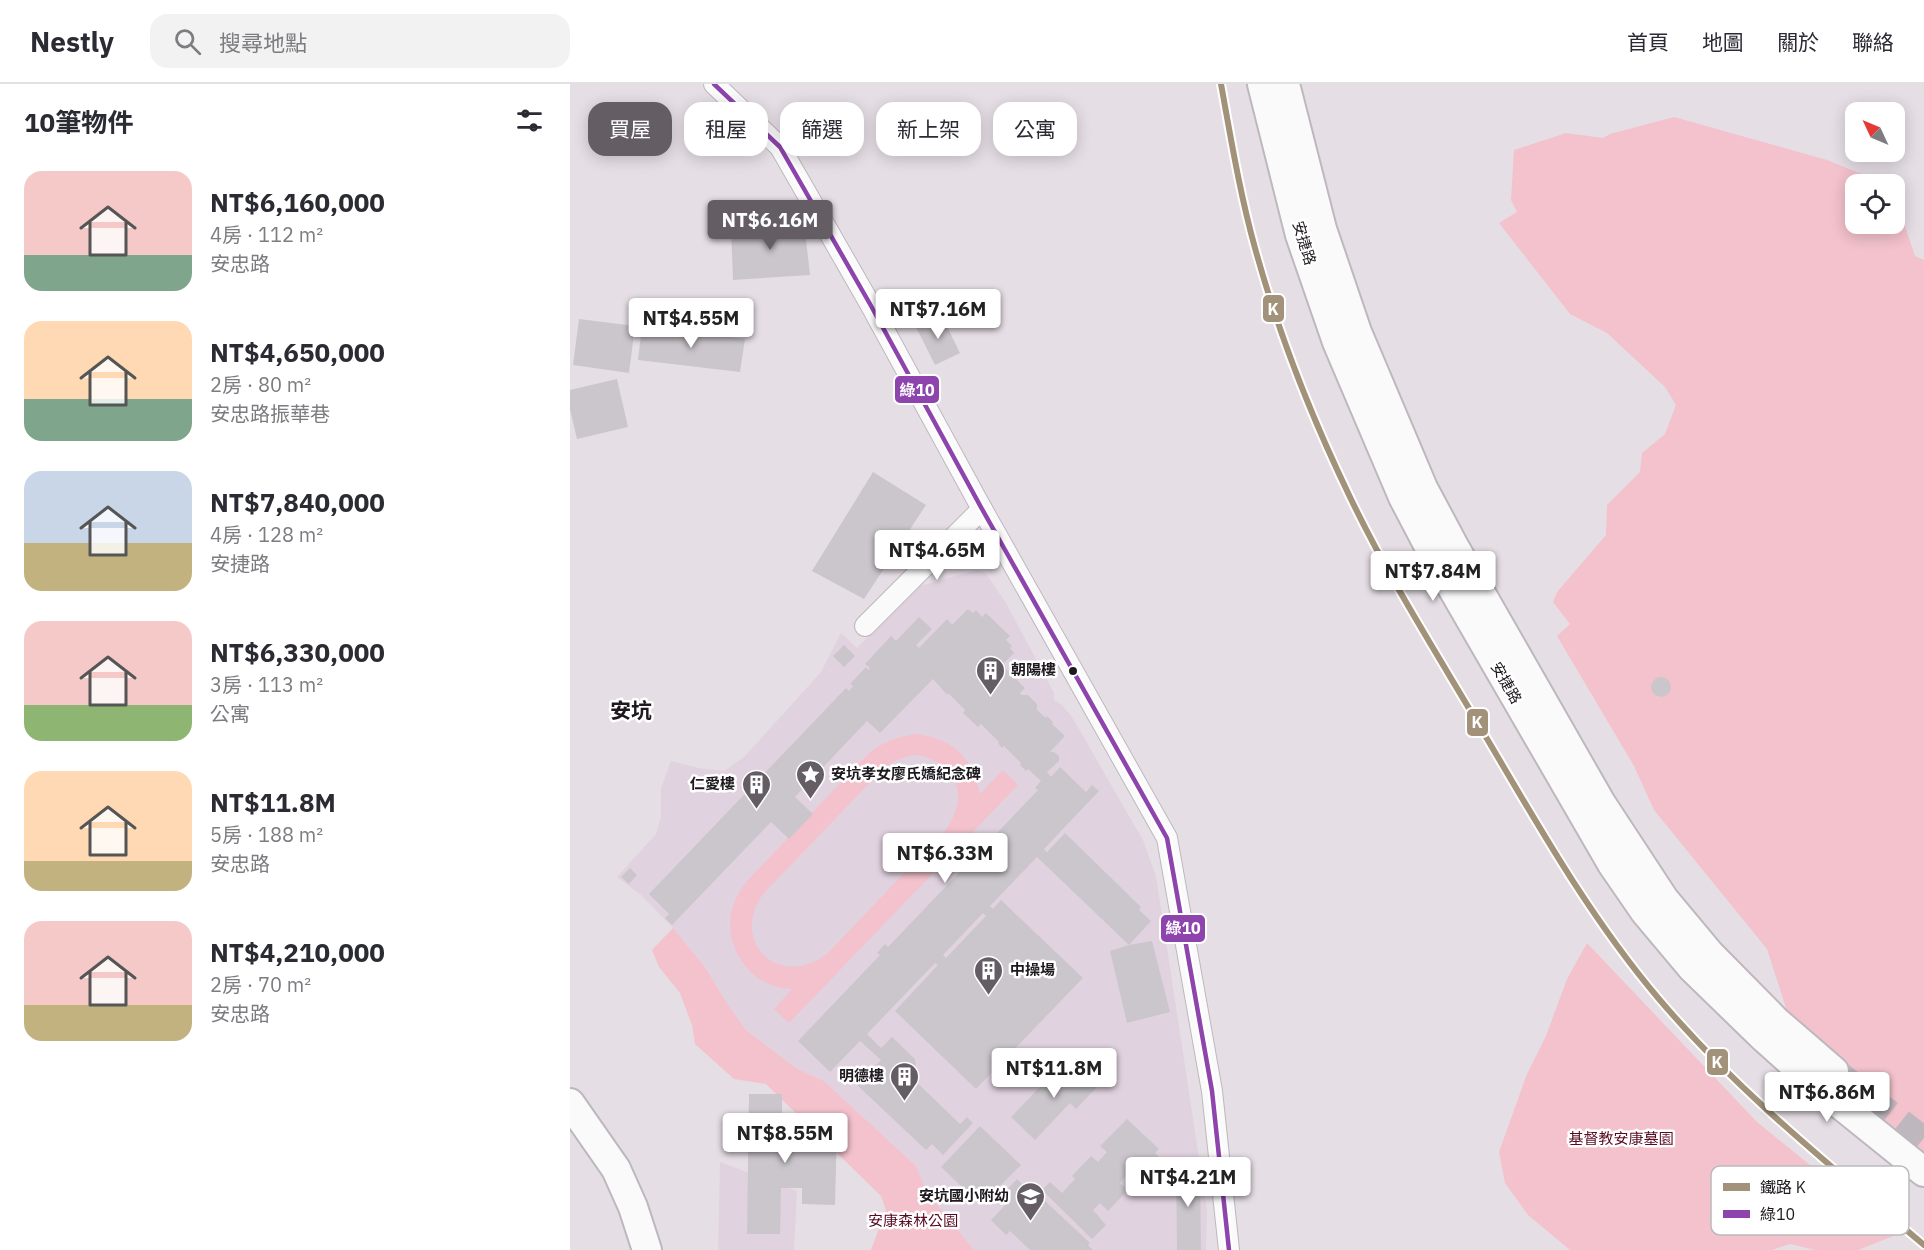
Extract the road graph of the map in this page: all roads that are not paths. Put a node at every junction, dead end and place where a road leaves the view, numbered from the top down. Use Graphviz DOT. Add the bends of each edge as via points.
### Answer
graph roads {
  1 [pos="714,84"];
  2 [pos="1262,84"];
  3 [pos="1285,84"];
  4 [pos="982,509"];
  5 [pos="865,626"];
  6 [pos="1769,1028"];
  7 [pos="1834,1071"];
  8 [pos="570,1103"];
  9 [pos="1924,1173"];
  10 [pos="647,1250"];
  11 [pos="1228,1250"];
  1 -- 4 [label="street" via="780,147"];
  2 -- 6 [label="street, 安捷路" via="1300,235 1337,342 1403,497 1442,570 1612,864 1645,912 1692,968"];
  3 -- 6 [label="street, 安捷路" via="1322,228 1357,332 1428,498 1631,850 1664,899"];
  4 -- 5 [label="street"];
  4 -- 11 [label="street" via="1167,838 1212,1091"];
  6 -- 7 [label="street, 安捷路"];
  6 -- 9 [label="street, 安捷路" via="1821,1089"];
  8 -- 10 [label="street" via="616,1169"];
}
